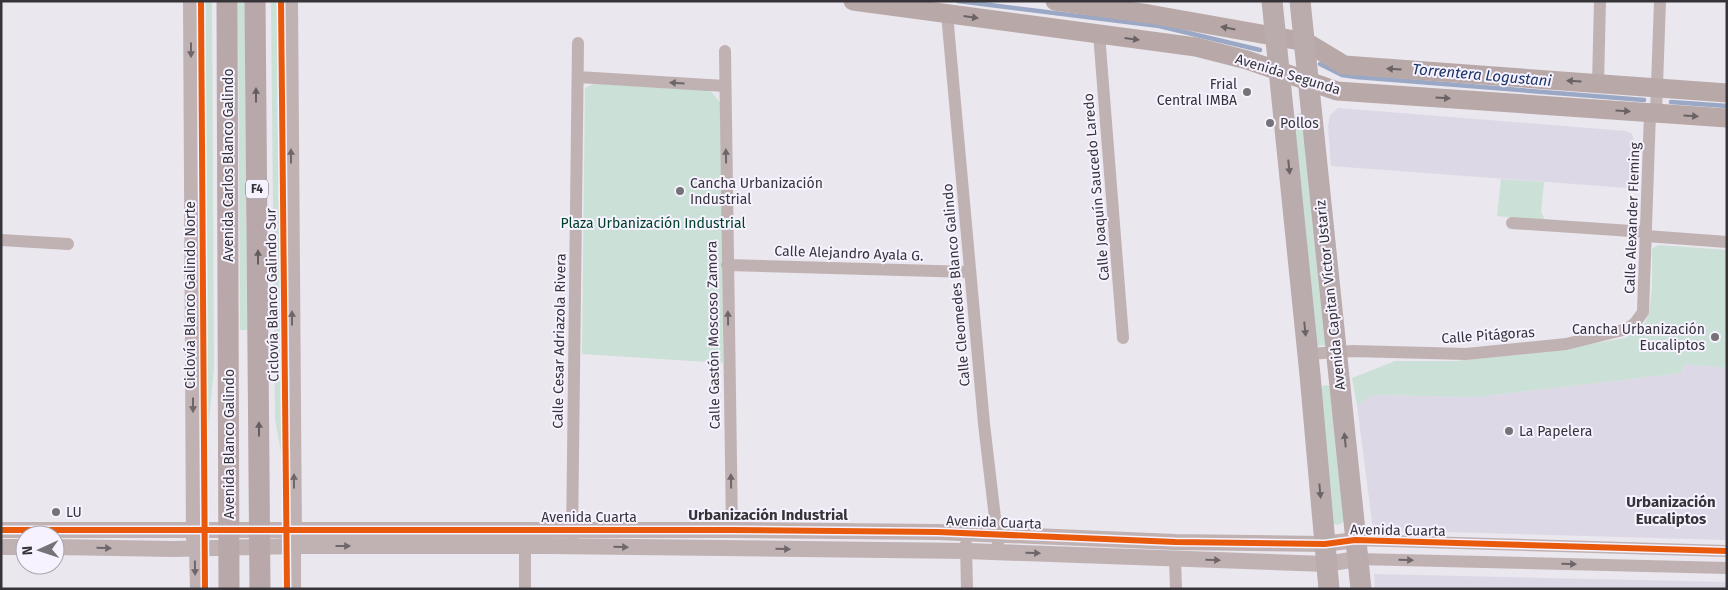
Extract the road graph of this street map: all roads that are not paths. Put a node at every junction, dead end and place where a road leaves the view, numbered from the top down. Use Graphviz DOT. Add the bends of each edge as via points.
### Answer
graph roads {
  1 [pos="190,1"];
  2 [pos="227,1"];
  3 [pos="255,1"];
  4 [pos="290,1"];
  5 [pos="853,1"];
  6 [pos="1600,1"];
  7 [pos="1660,1"];
  8 [pos="1066,2"];
  9 [pos="1272,4"];
  10 [pos="1301,4"];
  11 [pos="946,14"];
  12 [pos="1098,34"];
  13 [pos="1276,37"];
  14 [pos="1306,42"];
  15 [pos="578,43"];
  16 [pos="726,51"];
  17 [pos="1279,71"];
  18 [pos="578,77"];
  19 [pos="1309,81"];
  20 [pos="1598,83"];
  21 [pos="725,86"];
  22 [pos="1657,88"];
  23 [pos="1727,92"];
  24 [pos="1653,113"];
  25 [pos="1312,118"];
  26 [pos="1727,118"];
  27 [pos="1284,119"];
  28 [pos="1512,223"];
  29 [pos="1646,234"];
  30 [pos="1,240"];
  31 [pos="1727,242"];
  32 [pos="68,244"];
  33 [pos="727,265"];
  34 [pos="970,272"];
  35 [pos="1635,322"];
  36 [pos="229,329"];
  37 [pos="1123,338"];
  38 [pos="1336,353"];
  39 [pos="1308,354"];
  40 [pos="572,529"];
  41 [pos="1,530"];
  42 [pos="194,530"];
  43 [pos="294,530"];
  44 [pos="732,530"];
  45 [pos="966,533"];
  46 [pos="997,535"];
  47 [pos="229,539"];
  48 [pos="260,539"];
  49 [pos="1,546"];
  50 [pos="295,546"];
  51 [pos="525,546"];
  52 [pos="572,546"];
  53 [pos="15,547"];
  54 [pos="65,547"];
  55 [pos="194,548"];
  56 [pos="1598,548"];
  57 [pos="1356,550"];
  58 [pos="966,551"];
  59 [pos="1727,551"];
  60 [pos="999,552"];
  61 [pos="1326,554"];
  62 [pos="1175,559"];
  63 [pos="1598,565"];
  64 [pos="1727,568"];
  65 [pos="196,589"];
  66 [pos="229,589"];
  67 [pos="260,589"];
  68 [pos="295,589"];
  69 [pos="525,589"];
  70 [pos="968,589"];
  71 [pos="1176,589"];
  72 [pos="1329,589"];
  73 [pos="1361,589"];
  1 -- 42 [label="street, one-way"];
  2 -- 36 [label="highway, Avenida Carlos Blanco Galindo / F4"];
  48 -- 3 [label="highway, Avenida Carlos Blanco Galindo / F4, one-way"];
  43 -- 4 [label="street, one-way"];
  5 -- 11 [label="main road, Avenida Segunda"];
  6 -- 20 [label="street"];
  7 -- 22 [label="street, Calle Alexander Fleming"];
  13 -- 8 [label="main road, Avenida Segunda, one-way"];
  9 -- 10 [label="main road" via="1286,14 1294,13"];
  9 -- 13 [label="main road, Avenida Capitan Víctor Ustariz"];
  10 -- 14 [label="main road, Avenida Capitan Víctor Ustariz"];
  11 -- 12 [label="main road, Avenida Segunda, one-way"];
  11 -- 34 [label="street, Calle Cleomedes Blanco Galindo"];
  12 -- 17 [label="main road, Avenida Segunda, one-way" via="1196,47"];
  12 -- 37 [label="street, Calle Joaquín Saucedo Laredo"];
  13 -- 14 [label="main road, Avenida Segunda"];
  13 -- 17 [label="main road, Avenida Capitan Víctor Ustariz"];
  14 -- 19 [label="main road, Avenida Capitan Víctor Ustariz"];
  20 -- 14 [label="main road, Avenida Segunda, one-way" via="1344,65"];
  15 -- 18 [label="street, Calle Cesar Adriazola Rivera"];
  16 -- 21 [label="street, Calle Gastón Moscoso Zamora"];
  17 -- 19 [label="main road, Avenida Segunda"];
  17 -- 27 [label="main road, Avenida Capitan Víctor Ustariz"];
  21 -- 18 [label="street, one-way"];
  18 -- 40 [label="street, Calle Cesar Adriazola Rivera"];
  19 -- 24 [label="main road, Avenida Segunda, one-way" via="1337,91"];
  19 -- 25 [label="main road, Avenida Capitan Víctor Ustariz"];
  20 -- 22 [label="main road, Avenida Segunda"];
  33 -- 21 [label="street, Calle Gastón Moscoso Zamora, one-way"];
  22 -- 23 [label="main road, Avenida Segunda"];
  22 -- 24 [label="street, Calle Alexander Fleming"];
  24 -- 26 [label="main road, Avenida Segunda, one-way"];
  24 -- 29 [label="street, Calle Alexander Fleming"];
  25 -- 27 [label="main road" via="1306,110 1294,107"];
  25 -- 38 [label="main road, Avenida Capitan Víctor Ustariz"];
  27 -- 39 [label="main road, Avenida Capitan Víctor Ustariz, one-way"];
  28 -- 29 [label="street"];
  29 -- 31 [label="street"];
  29 -- 35 [label="street, Calle Alexander Fleming" via="1643,312"];
  30 -- 32 [label="street"];
  33 -- 34 [label="street, Calle Alejandro Ayala G."];
  44 -- 33 [label="street, Calle Gastón Moscoso Zamora, one-way"];
  34 -- 46 [label="street, Calle Cleomedes Blanco Galindo"];
  35 -- 38 [label="street, Calle Pitágoras" via="1616,333 1566,344 1466,354"];
  36 -- 47 [label="highway, Avenida Blanco Galindo / F4"];
  38 -- 39 [label="street, Calle Pitágoras"];
  57 -- 38 [label="main road, Avenida Capitan Víctor Ustariz, one-way"];
  39 -- 61 [label="main road, Avenida Capitan Víctor Ustariz, one-way"];
  40 -- 43 [label="street, Avenida Cuarta"];
  40 -- 44 [label="street, Avenida Cuarta"];
  40 -- 52 [label="street, Calle Cesar Adriazola Rivera"];
  41 -- 42 [label="street"];
  42 -- 47 [label="street"];
  42 -- 55 [label="street"];
  43 -- 48 [label="street, Avenida Cuarta"];
  43 -- 50 [label="street"];
  44 -- 45 [label="street, Avenida Cuarta"];
  45 -- 46 [label="street, Avenida Cuarta"];
  45 -- 58 [label="street"];
  46 -- 60 [label="street, Calle Cleomedes Blanco Galindo"];
  46 -- 61 [label="street, Avenida Cuarta" via="1175,542"];
  47 -- 48 [label="street"];
  47 -- 55 [label="street"];
  47 -- 66 [label="highway, Avenida Blanco Galindo / F4"];
  48 -- 50 [label="street, Avenida Cuarta"];
  48 -- 67 [label="highway, F4"];
  49 -- 53 [label="street"];
  50 -- 51 [label="street, Avenida Cuarta, one-way"];
  50 -- 68 [label="street"];
  51 -- 52 [label="street, Avenida Cuarta"];
  51 -- 69 [label="street"];
  52 -- 58 [label="street, Avenida Cuarta, one-way"];
  54 -- 55 [label="street, one-way"];
  55 -- 65 [label="street, one-way"];
  56 -- 57 [label="street, Avenida Cuarta"];
  56 -- 59 [label="street, Avenida Cuarta"];
  56 -- 63 [label="street"];
  57 -- 61 [label="street, Avenida Cuarta"];
  57 -- 63 [label="street, Avenida Cuarta, one-way"];
  57 -- 73 [label="main road, Avenida Capitan Víctor Ustariz"];
  58 -- 60 [label="street, Avenida Cuarta"];
  58 -- 70 [label="street"];
  60 -- 62 [label="street, Avenida Cuarta, one-way"];
  62 -- 61 [label="street, Avenida Cuarta, one-way"];
  61 -- 72 [label="main road, Avenida Capitan Víctor Ustariz"];
  62 -- 71 [label="street"];
  63 -- 64 [label="street, Avenida Cuarta"];
}
